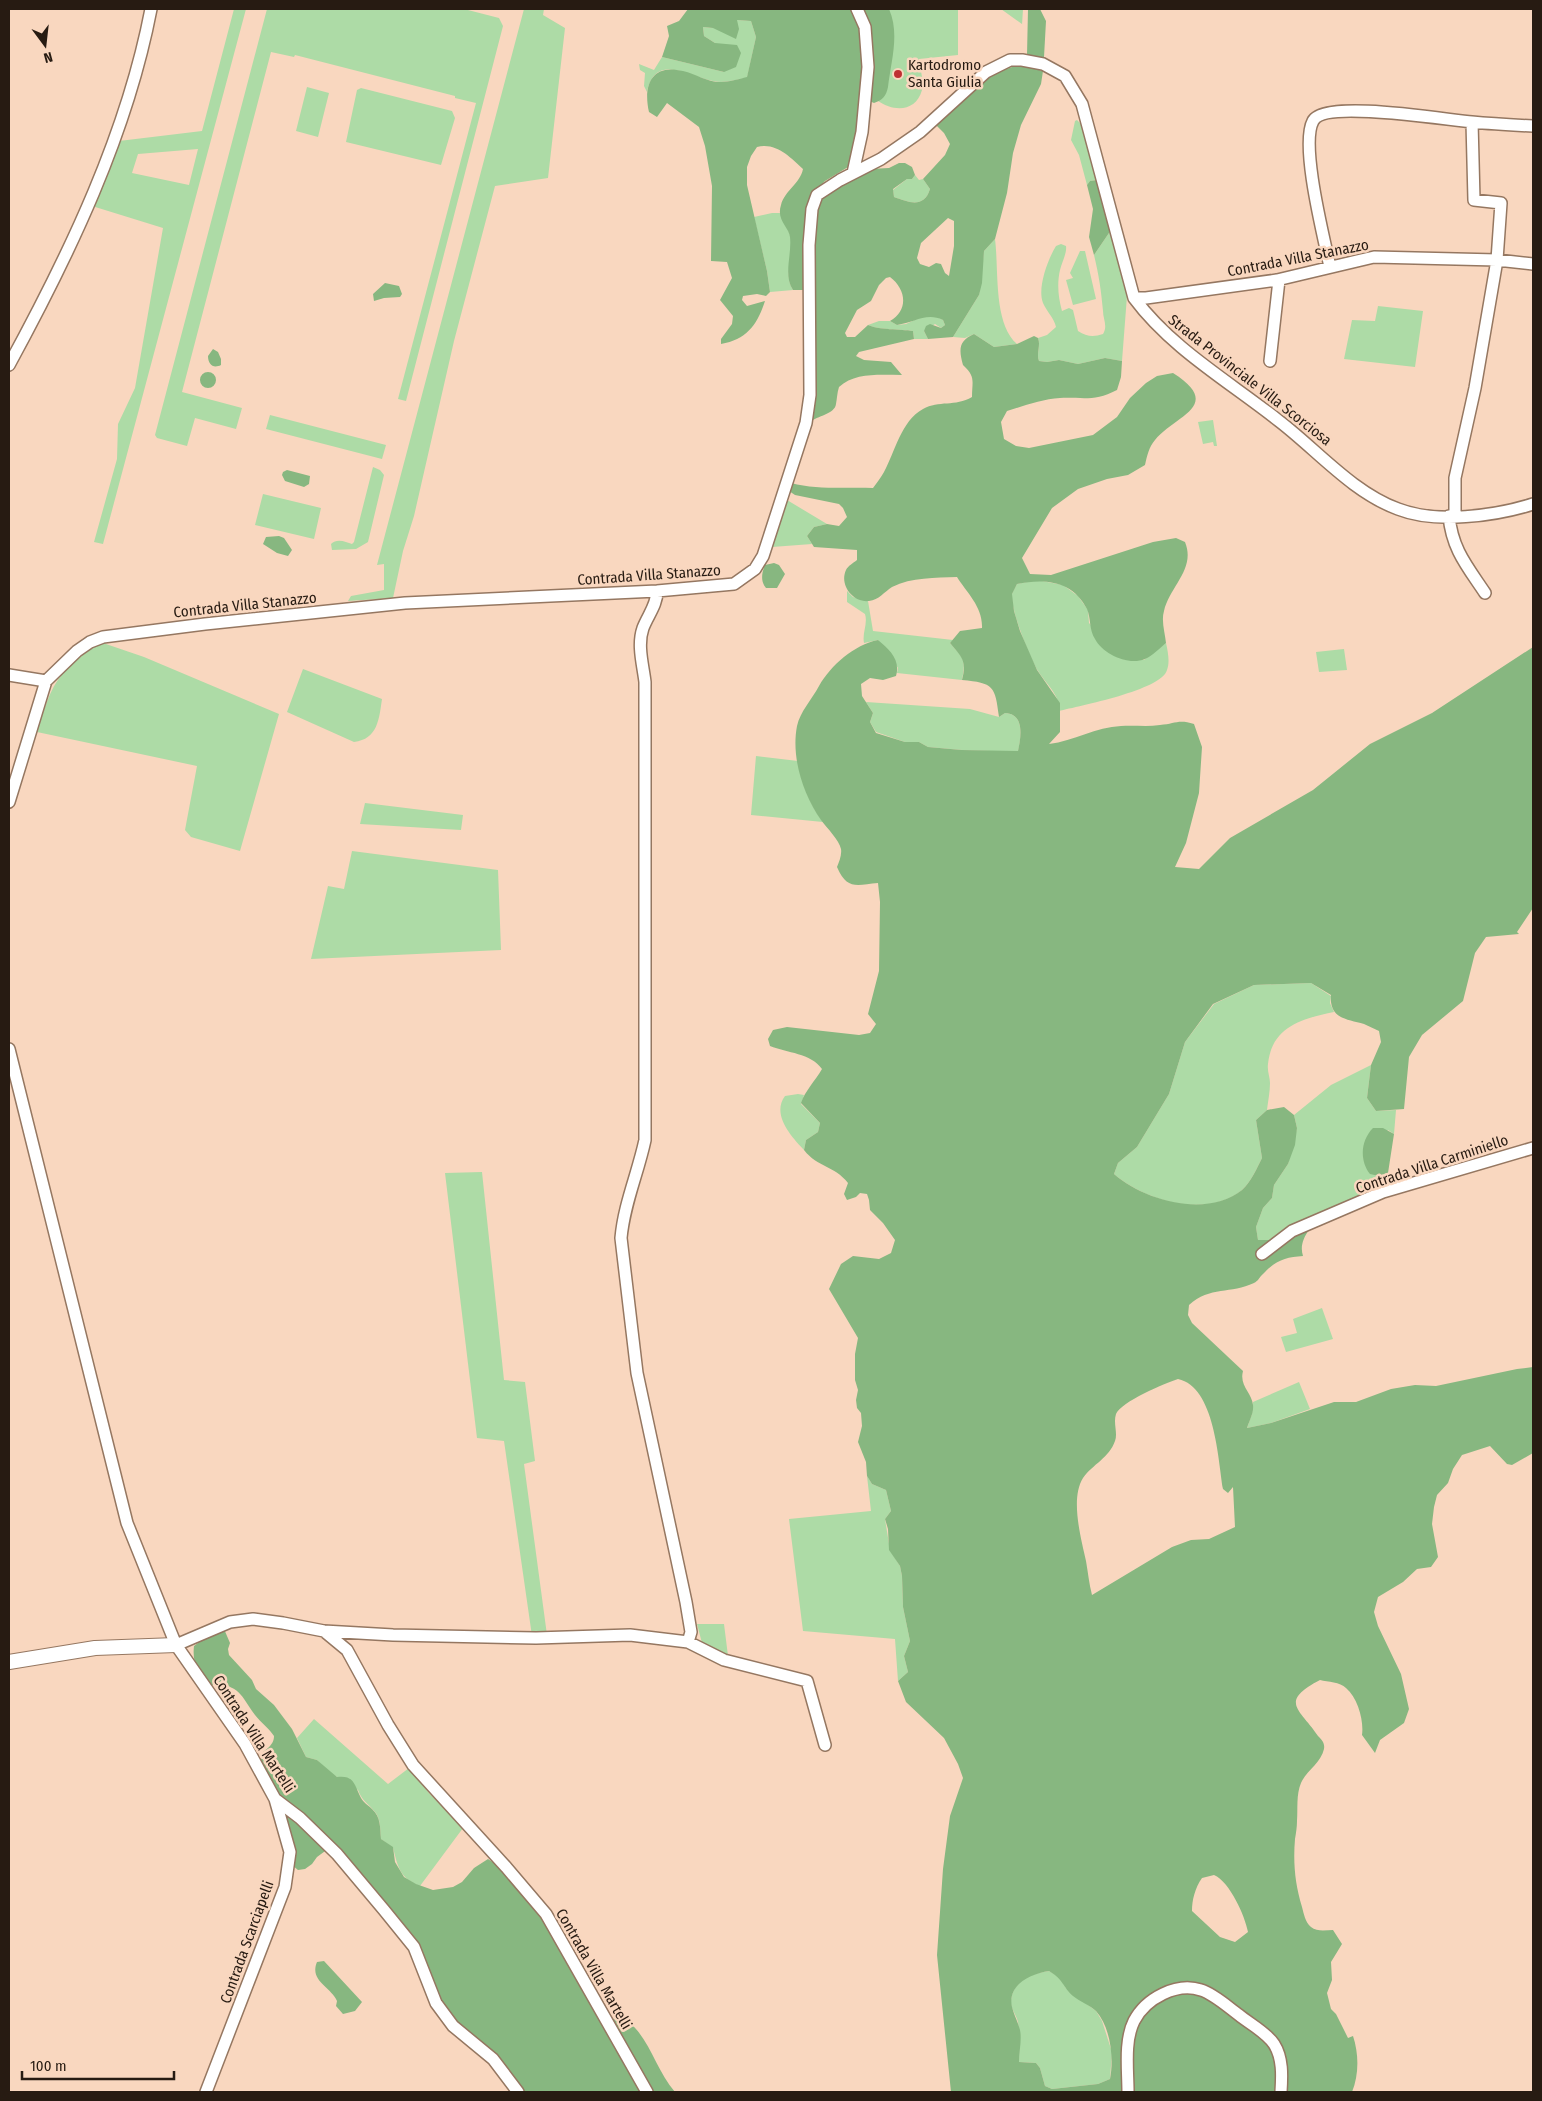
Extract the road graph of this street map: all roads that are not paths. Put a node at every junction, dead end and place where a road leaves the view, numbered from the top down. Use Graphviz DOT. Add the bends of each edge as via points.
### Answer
graph roads {
  1 [pos="151,9"];
  2 [pos="857,9"];
  3 [pos="1022,60"];
  4 [pos="1472,122"];
  5 [pos="1533,126"];
  6 [pos="852,173"];
  7 [pos="1497,260"];
  8 [pos="1533,264"];
  9 [pos="1330,267"];
  10 [pos="1279,280"];
  11 [pos="1134,298"];
  12 [pos="1270,361"];
  13 [pos="9,365"];
  14 [pos="1533,504"];
  15 [pos="1452,516"];
  16 [pos="657,591"];
  17 [pos="1485,593"];
  18 [pos="9,675"];
  19 [pos="46,681"];
  20 [pos="9,802"];
  21 [pos="9,1049"];
  22 [pos="1533,1148"];
  23 [pos="1262,1254"];
  24 [pos="324,1631"];
  25 [pos="688,1642"];
  26 [pos="176,1645"];
  27 [pos="9,1662"];
  28 [pos="825,1745"];
  29 [pos="275,1799"];
  30 [pos="206,2092"];
  31 [pos="518,2092"];
  32 [pos="647,2092"];
  33 [pos="1128,2092"];
  34 [pos="1281,2092"];
  1 -- 13 [label="street" via="143,49 111,149"];
  2 -- 6 [label="street" via="865,27 868,67 862,132"];
  3 -- 6 [label="street, Contrada Villa Stanazzo" via="1010,60 986,72 920,132 881,159"];
  3 -- 11 [label="street, Strada Provinciale Villa Scorciosa" via="1042,64 1065,76 1082,104"];
  4 -- 5 [label="street"];
  4 -- 7 [label="street" via="1474,200 1501,203"];
  4 -- 9 [label="street" via="1381,112 1334,112 1320,114 1314,119 1308,146"];
  6 -- 16 [label="street, Contrada Villa Stanazzo" via="817,195 812,210 809,245 810,395 806,423 763,556 755,569 734,584"];
  7 -- 8 [label="street, Contrada Villa Stanazzo"];
  7 -- 9 [label="street, Contrada Villa Stanazzo" via="1374,257"];
  7 -- 15 [label="street" via="1455,478"];
  9 -- 10 [label="street, Contrada Villa Stanazzo"];
  10 -- 11 [label="street, Contrada Villa Stanazzo"];
  10 -- 12 [label="street"];
  11 -- 15 [label="street, Strada Provinciale Villa Scorciosa" via="1170,338 1280,421 1356,485 1399,509 1424,515"];
  14 -- 15 [label="street, Strada Provinciale Villa Scorciosa" via="1496,513"];
  15 -- 17 [label="street" via="1451,535 1457,550"];
  16 -- 19 [label="street, Contrada Villa Stanazzo" via="406,603 110,636 90,642 77,651"];
  16 -- 25 [label="street" via="640,644 645,682 645,1140 622,1221 621,1238 637,1373 686,1602 691,1632"];
  18 -- 19 [label="street"];
  19 -- 20 [label="street"];
  21 -- 26 [label="street" via="127,1523"];
  22 -- 23 [label="street, Contrada Villa Carminiello" via="1383,1192 1292,1231"];
  24 -- 25 [label="street, Contrada Villa Martelli" via="536,1638 630,1636"];
  24 -- 26 [label="street, Contrada Villa Martelli" via="253,1619 230,1622"];
  24 -- 32 [label="street, Contrada Villa Martelli" via="346,1650 412,1765 546,1914"];
  25 -- 28 [label="street, Contrada Villa Martelli" via="724,1660 808,1681"];
  26 -- 27 [label="street" via="95,1648"];
  26 -- 29 [label="street, Contrada Villa Martelli" via="245,1744"];
  29 -- 30 [label="street, Contrada Scarciapelli" via="290,1852 285,1887"];
  29 -- 31 [label="street, Contrada Villa Martelli" via="337,1854 384,1910 414,1947 436,2002 453,2026 493,2060"];
  33 -- 34 [label="street" via="1128,2045 1134,2022 1155,1998 1186,1987 1203,1990 1274,2043 1282,2075"];
}
